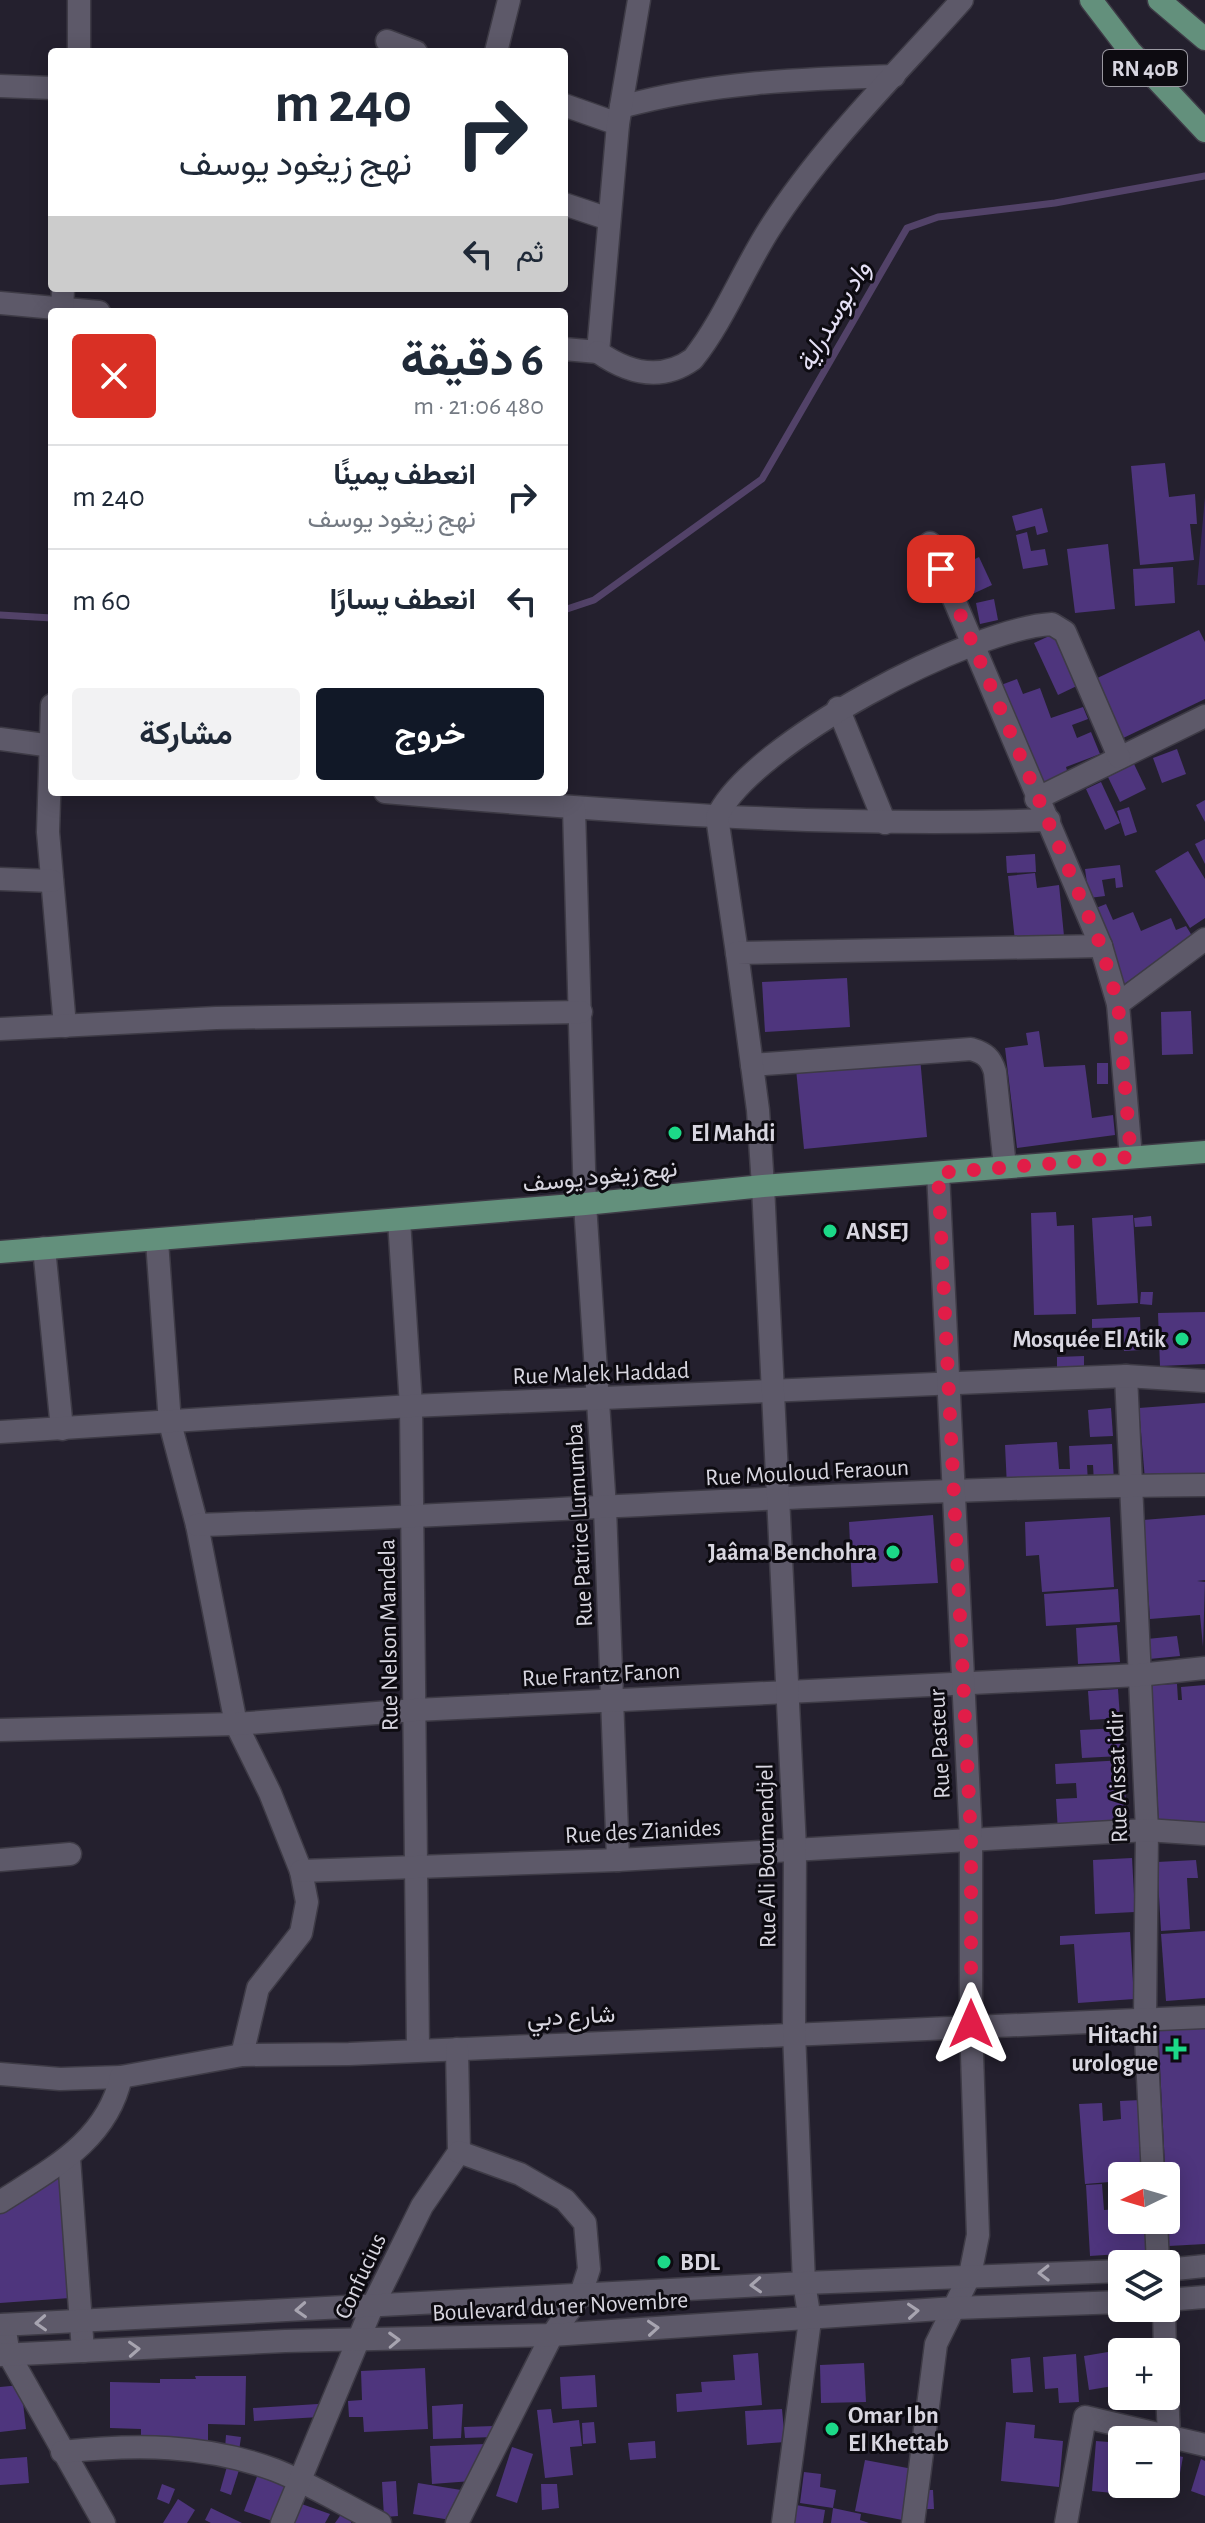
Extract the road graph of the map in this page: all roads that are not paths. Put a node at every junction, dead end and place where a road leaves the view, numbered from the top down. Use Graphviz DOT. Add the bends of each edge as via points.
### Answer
graph roads {
  1 [pos="79,0"];
  2 [pos="509,0"];
  3 [pos="639,0"];
  4 [pos="962,0"];
  5 [pos="1091,0"];
  6 [pos="1159,0"];
  7 [pos="1205,39"];
  8 [pos="387,41"];
  9 [pos="79,48"];
  10 [pos="405,48"];
  11 [pos="497,48"];
  12 [pos="894,76"];
  13 [pos="0,86"];
  14 [pos="48,88"];
  15 [pos="568,106"];
  16 [pos="619,116"];
  17 [pos="1205,131"];
  18 [pos="568,205"];
  19 [pos="609,219"];
  20 [pos="0,303"];
  21 [pos="62,303"];
  22 [pos="83,308"];
  23 [pos="568,349"];
  24 [pos="598,352"];
  25 [pos="930,543"];
  26 [pos="973,645"];
  27 [pos="838,708"];
  28 [pos="1205,716"];
  29 [pos="0,739"];
  30 [pos="48,746"];
  31 [pos="1119,757"];
  32 [pos="49,796"];
  33 [pos="432,796"];
  34 [pos="1036,799"];
  35 [pos="574,808"];
  36 [pos="717,817"];
  37 [pos="1049,820"];
  38 [pos="885,823"];
  39 [pos="0,879"];
  40 [pos="52,881"];
  41 [pos="1205,939"];
  42 [pos="1101,946"];
  43 [pos="737,953"];
  44 [pos="1118,1004"];
  45 [pos="581,1012"];
  46 [pos="65,1026"];
  47 [pos="0,1029"];
  48 [pos="752,1065"];
  49 [pos="1205,1152"];
  50 [pos="1131,1157"];
  51 [pos="1005,1167"];
  52 [pos="938,1173"];
  53 [pos="763,1186"];
  54 [pos="585,1204"];
  55 [pos="399,1220"];
  56 [pos="157,1241"];
  57 [pos="44,1248"];
  58 [pos="0,1252"];
  59 [pos="1126,1376"];
  60 [pos="1205,1381"];
  61 [pos="947,1383"];
  62 [pos="773,1391"];
  63 [pos="599,1400"];
  64 [pos="411,1406"];
  65 [pos="170,1423"];
  66 [pos="62,1429"];
  67 [pos="0,1432"];
  68 [pos="1205,1485"];
  69 [pos="1130,1486"];
  70 [pos="952,1491"];
  71 [pos="778,1500"];
  72 [pos="605,1508"];
  73 [pos="412,1518"];
  74 [pos="197,1525"];
  75 [pos="1205,1668"];
  76 [pos="1139,1675"];
  77 [pos="962,1683"];
  78 [pos="787,1690"];
  79 [pos="613,1699"];
  80 [pos="415,1710"];
  81 [pos="236,1724"];
  82 [pos="0,1730"];
  83 [pos="1147,1830"];
  84 [pos="1205,1834"];
  85 [pos="971,1839"];
  86 [pos="795,1848"];
  87 [pos="70,1854"];
  88 [pos="0,1860"];
  89 [pos="618,1860"];
  90 [pos="418,1867"];
  91 [pos="301,1871"];
  92 [pos="1205,2017"];
  93 [pos="1145,2018"];
  94 [pos="971,2024"];
  95 [pos="794,2032"];
  96 [pos="418,2049"];
  97 [pos="457,2049"];
  98 [pos="242,2055"];
  99 [pos="0,2074"];
  100 [pos="121,2077"];
  101 [pos="459,2152"];
  102 [pos="69,2158"];
  103 [pos="1152,2162"];
  104 [pos="0,2202"];
  105 [pos="1205,2266"];
  106 [pos="1180,2269"];
  107 [pos="1108,2271"];
  108 [pos="970,2275"];
  109 [pos="804,2283"];
  110 [pos="581,2294"];
  111 [pos="1205,2297"];
  112 [pos="1180,2299"];
  113 [pos="1108,2303"];
  114 [pos="372,2307"];
  115 [pos="955,2308"];
  116 [pos="810,2320"];
  117 [pos="84,2321"];
  118 [pos="2,2325"];
  119 [pos="552,2335"];
  120 [pos="358,2341"];
  121 [pos="83,2351"];
  122 [pos="4,2355"];
  123 [pos="1123,2426"];
  124 [pos="1180,2439"];
  125 [pos="1205,2445"];
  126 [pos="62,2452"];
  127 [pos="301,2483"];
  128 [pos="104,2523"];
  129 [pos="282,2523"];
  130 [pos="380,2523"];
  131 [pos="457,2523"];
  132 [pos="783,2523"];
  133 [pos="913,2523"];
  134 [pos="1066,2523"];
  1 -- 9 [label="street"];
  2 -- 11 [label="street"];
  3 -- 16 [label="street"];
  4 -- 12 [label="street"];
  5 -- 17 [label="main road, RN 40B" via="1130,51"];
  6 -- 7 [label="main road, RN 40B"];
  8 -- 10 [label="street"];
  12 -- 16 [label="street" via="716,86"];
  12 -- 24 [label="street" via="771,228 693,359 671,371 635,372"];
  13 -- 14 [label="street"];
  15 -- 16 [label="street"];
  16 -- 19 [label="street"];
  18 -- 19 [label="street"];
  19 -- 24 [label="street"];
  20 -- 21 [label="street"];
  21 -- 22 [label="street"];
  23 -- 24 [label="street"];
  25 -- 26 [label="street"];
  26 -- 27 [label="street"];
  26 -- 31 [label="street" via="1042,624 1060,626"];
  26 -- 34 [label="street"];
  27 -- 36 [label="street" via="748,776 726,797"];
  27 -- 38 [label="street"];
  28 -- 31 [label="street"];
  29 -- 30 [label="street"];
  31 -- 34 [label="street"];
  32 -- 40 [label="street"];
  33 -- 35 [label="street"];
  34 -- 37 [label="street"];
  35 -- 36 [label="street"];
  35 -- 45 [label="street, Rue Patrice Lumumba"];
  36 -- 38 [label="street"];
  36 -- 43 [label="street, Rue Ali Boumendjel"];
  37 -- 38 [label="street"];
  37 -- 42 [label="street"];
  39 -- 40 [label="street"];
  40 -- 46 [label="street"];
  41 -- 44 [label="street"];
  42 -- 43 [label="street"];
  42 -- 44 [label="street"];
  43 -- 48 [label="street, Rue Ali Boumendjel"];
  44 -- 50 [label="street"];
  45 -- 46 [label="street"];
  45 -- 54 [label="street, Rue Patrice Lumumba"];
  46 -- 47 [label="street"];
  48 -- 51 [label="street" via="982,1052 995,1072"];
  48 -- 53 [label="street, Rue Ali Boumendjel"];
  49 -- 50 [label="main road, نهج زيغود يوسف"];
  50 -- 51 [label="main road, نهج زيغود يوسف"];
  51 -- 52 [label="main road, نهج زيغود يوسف"];
  52 -- 53 [label="main road, نهج زيغود يوسف"];
  52 -- 61 [label="street, Rue Pasteur"];
  53 -- 54 [label="main road, نهج زيغود يوسف"];
  53 -- 62 [label="street, Rue Ali Boumendjel"];
  54 -- 55 [label="main road, نهج زيغود يوسف"];
  54 -- 63 [label="street, Rue Patrice Lumumba"];
  55 -- 56 [label="main road, نهج زيغود يوسف"];
  55 -- 64 [label="street, Rue Nelson Mandela"];
  56 -- 57 [label="main road, نهج زيغود يوسف"];
  56 -- 65 [label="street"];
  57 -- 58 [label="main road, نهج زيغود يوسف"];
  57 -- 66 [label="street"];
  59 -- 60 [label="street, Rue Malek Haddad"];
  59 -- 61 [label="street, Rue Malek Haddad"];
  59 -- 69 [label="street, Rue Aissat idir"];
  61 -- 62 [label="street, Rue Malek Haddad"];
  61 -- 70 [label="street, Rue Pasteur"];
  62 -- 63 [label="street, Rue Malek Haddad"];
  62 -- 71 [label="street, Rue Ali Boumendjel"];
  63 -- 64 [label="street, Rue Malek Haddad"];
  63 -- 72 [label="street, Rue Patrice Lumumba"];
  64 -- 65 [label="street, Rue Malek Haddad"];
  64 -- 73 [label="street, Rue Nelson Mandela"];
  65 -- 66 [label="street, Rue Malek Haddad"];
  65 -- 74 [label="street"];
  66 -- 67 [label="street, Rue Malek Haddad"];
  68 -- 69 [label="street, Rue Mouloud Feraoun"];
  69 -- 70 [label="street, Rue Mouloud Feraoun"];
  69 -- 76 [label="street, Rue Aissat idir"];
  70 -- 71 [label="street, Rue Mouloud Feraoun"];
  70 -- 77 [label="street, Rue Pasteur"];
  71 -- 72 [label="street, Rue Mouloud Feraoun"];
  71 -- 78 [label="street, Rue Ali Boumendjel"];
  72 -- 73 [label="street, Rue Mouloud Feraoun"];
  72 -- 79 [label="street, Rue Patrice Lumumba"];
  73 -- 74 [label="street, Rue Mouloud Feraoun"];
  73 -- 80 [label="street, Rue Nelson Mandela"];
  74 -- 81 [label="street"];
  75 -- 76 [label="street, Rue Frantz Fanon"];
  76 -- 77 [label="street, Rue Frantz Fanon"];
  76 -- 83 [label="street, Rue Aissat idir"];
  77 -- 78 [label="street, Rue Frantz Fanon"];
  77 -- 85 [label="street, Rue Pasteur"];
  78 -- 79 [label="street, Rue Frantz Fanon"];
  78 -- 86 [label="street, Rue Ali Boumendjel"];
  79 -- 80 [label="street, Rue Frantz Fanon"];
  79 -- 89 [label="street, Rue Patrice Lumumba"];
  80 -- 81 [label="street, Rue Frantz Fanon"];
  80 -- 90 [label="street, Rue Nelson Mandela"];
  81 -- 82 [label="street, Rue Frantz Fanon"];
  81 -- 91 [label="street"];
  83 -- 84 [label="street, Rue des Zianides"];
  83 -- 85 [label="street, Rue des Zianides"];
  83 -- 93 [label="street, Rue Aissat idir"];
  85 -- 86 [label="street, Rue des Zianides"];
  85 -- 94 [label="street, Rue Pasteur"];
  86 -- 89 [label="street, Rue des Zianides"];
  86 -- 95 [label="street, Rue Ali Boumendjel"];
  87 -- 88 [label="street"];
  89 -- 90 [label="street, Rue des Zianides"];
  90 -- 91 [label="street, Rue des Zianides"];
  90 -- 96 [label="street, Rue Nelson Mandela"];
  91 -- 98 [label="street" via="307,1902 301,1933 258,1988"];
  92 -- 93 [label="street, شارع دبي"];
  93 -- 94 [label="street, شارع دبي"];
  93 -- 103 [label="street, Rue Aissat idir"];
  94 -- 95 [label="street, شارع دبي"];
  94 -- 108 [label="street, Rue Pasteur" via="978,2235"];
  95 -- 97 [label="street, شارع دبي"];
  95 -- 109 [label="street, Rue Ali Boumendjel"];
  96 -- 97 [label="street, شارع دبي"];
  96 -- 98 [label="street, شارع دبي"];
  97 -- 101 [label="street"];
  98 -- 100 [label="street, شارع دبي"];
  99 -- 100 [label="street, شارع دبي"];
  100 -- 102 [label="street" via="116,2101 96,2132"];
  101 -- 110 [label="street" via="520,2174 579,2214 588,2238 589,2269"];
  101 -- 114 [label="street, Confucius" via="422,2206"];
  102 -- 104 [label="street"];
  102 -- 117 [label="street"];
  105 -- 106 [label="street"];
  107 -- 108 [label="street, Boulevard du 1er Novembre, one-way"];
  108 -- 109 [label="street, Boulevard du 1er Novembre"];
  108 -- 115 [label="street, Rue Pasteur"];
  109 -- 110 [label="street, Boulevard du 1er Novembre, one-way"];
  109 -- 116 [label="street, Rue Ali Boumendjel"];
  110 -- 114 [label="street, Boulevard du 1er Novembre"];
  110 -- 119 [label="street"];
  111 -- 112 [label="street"];
  113 -- 115 [label="street, Boulevard du 1er Novembre"];
  114 -- 117 [label="street, Boulevard du 1er Novembre, one-way"];
  114 -- 120 [label="street, Confucius"];
  116 -- 115 [label="street, Boulevard du 1er Novembre, one-way"];
  115 -- 133 [label="street, Rue Pasteur" via="936,2344"];
  119 -- 116 [label="street, Boulevard du 1er Novembre, one-way"];
  116 -- 132 [label="street, Rue Ali Boumendjel"];
  117 -- 118 [label="street, Boulevard du 1er Novembre, one-way"];
  117 -- 121 [label="street"];
  118 -- 122 [label="street"];
  120 -- 119 [label="street, Boulevard du 1er Novembre, one-way"];
  119 -- 131 [label="street"];
  121 -- 120 [label="street, Boulevard du 1er Novembre, one-way"];
  120 -- 127 [label="street, Confucius"];
  121 -- 122 [label="street, Boulevard du 1er Novembre"];
  122 -- 126 [label="street"];
  123 -- 134 [label="street" via="1085,2417"];
  124 -- 125 [label="street"];
  126 -- 127 [label="street" via="180,2447 254,2463"];
  126 -- 128 [label="street"];
  127 -- 129 [label="street, Confucius"];
  127 -- 130 [label="street"];
}
